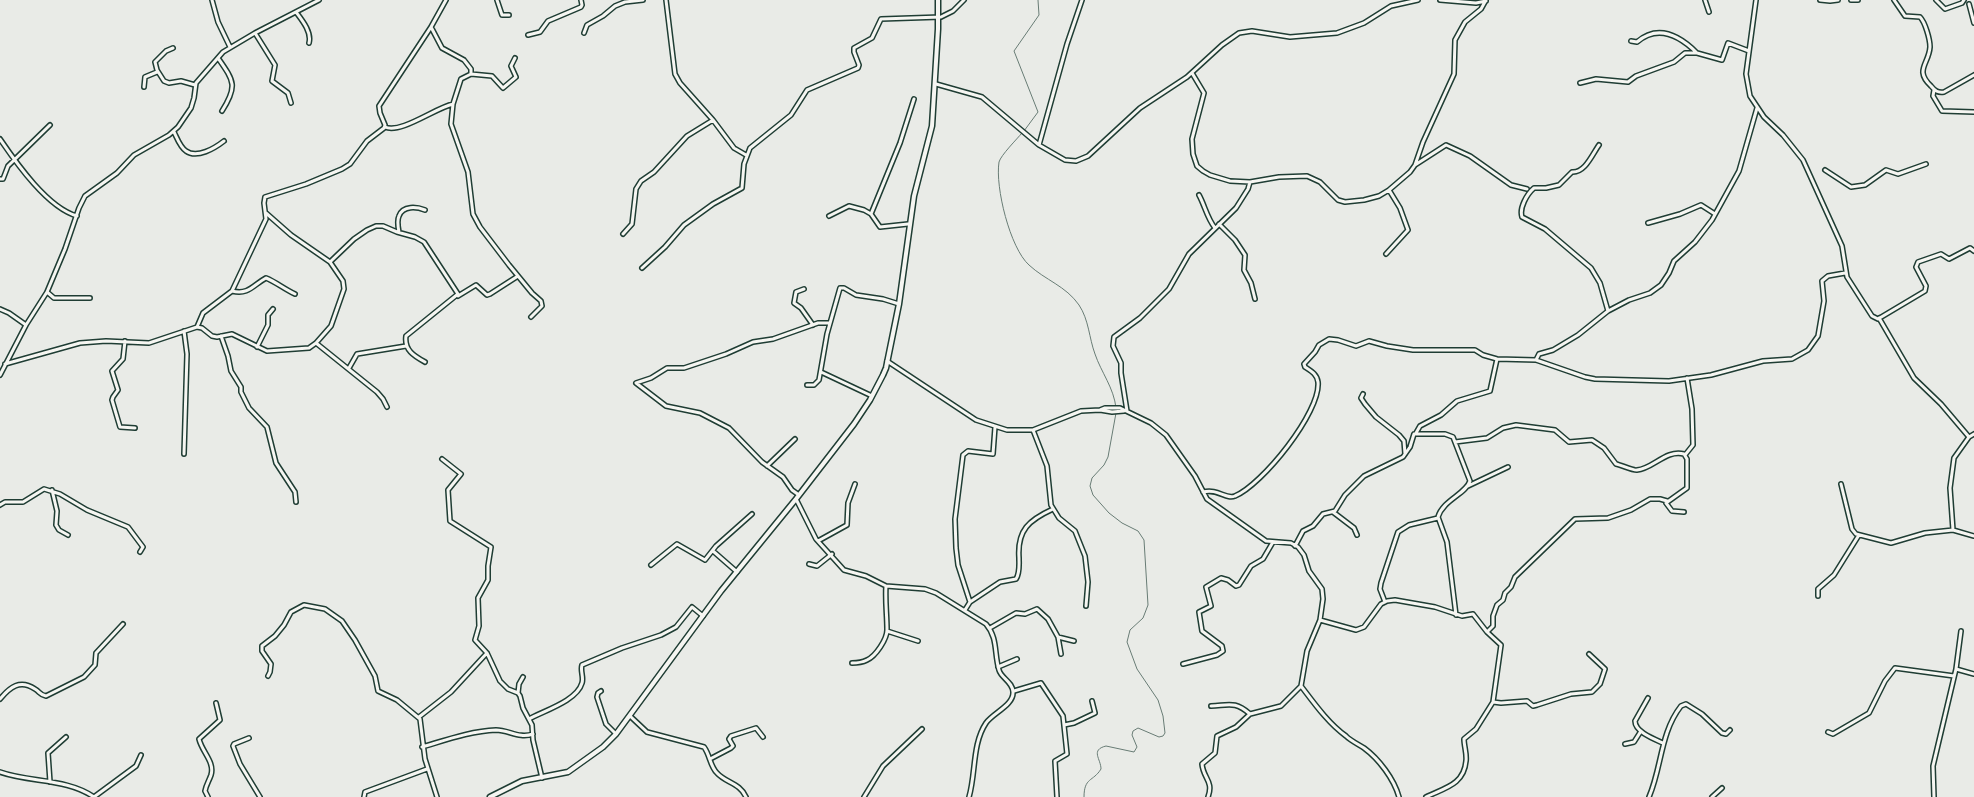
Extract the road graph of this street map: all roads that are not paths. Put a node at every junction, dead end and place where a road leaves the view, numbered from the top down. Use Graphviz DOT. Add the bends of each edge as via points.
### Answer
graph roads {
  1 [pos="212,0"];
  2 [pos="319,0"];
  3 [pos="446,0"];
  4 [pos="497,0"];
  5 [pos="581,0"];
  6 [pos="642,0"];
  7 [pos="666,0"];
  8 [pos="938,0"];
  9 [pos="964,0"];
  10 [pos="1082,0"];
  11 [pos="1418,0"];
  12 [pos="1440,0"];
  13 [pos="1487,0"];
  14 [pos="1705,0"];
  15 [pos="1756,0"];
  16 [pos="1820,0"];
  17 [pos="1838,0"];
  18 [pos="1851,0"];
  19 [pos="1858,0"];
  20 [pos="1894,0"];
  21 [pos="1936,0"];
  22 [pos="1964,1"];
  23 [pos="1399,2"];
  24 [pos="1969,4"];
  25 [pos="1974,4"];
  26 [pos="296,12"];
  27 [pos="1709,12"];
  28 [pos="509,16"];
  29 [pos="938,18"];
  30 [pos="1974,23"];
  31 [pos="431,27"];
  32 [pos="584,33"];
  33 [pos="255,34"];
  34 [pos="528,35"];
  35 [pos="1631,41"];
  36 [pos="309,43"];
  37 [pos="230,47"];
  38 [pos="173,48"];
  39 [pos="1749,51"];
  40 [pos="1697,53"];
  41 [pos="218,58"];
  42 [pos="515,58"];
  43 [pos="157,72"];
  44 [pos="1192,73"];
  45 [pos="471,74"];
  46 [pos="1974,76"];
  47 [pos="1580,83"];
  48 [pos="936,84"];
  49 [pos="195,85"];
  50 [pos="144,87"];
  51 [pos="1934,91"];
  52 [pos="914,99"];
  53 [pos="291,103"];
  54 [pos="453,104"];
  55 [pos="1757,108"];
  56 [pos="222,111"];
  57 [pos="1974,112"];
  58 [pos="713,120"];
  59 [pos="50,125"];
  60 [pos="385,127"];
  61 [pos="174,132"];
  62 [pos="0,139"];
  63 [pos="224,141"];
  64 [pos="1039,145"];
  65 [pos="1599,145"];
  66 [pos="746,155"];
  67 [pos="15,160"];
  68 [pos="1926,164"];
  69 [pos="1416,165"];
  70 [pos="1826,170"];
  71 [pos="0,180"];
  72 [pos="1250,182"];
  73 [pos="1527,189"];
  74 [pos="1389,190"];
  75 [pos="1199,195"];
  76 [pos="425,210"];
  77 [pos="266,213"];
  78 [pos="871,214"];
  79 [pos="1715,214"];
  80 [pos="77,216"];
  81 [pos="829,216"];
  82 [pos="1648,223"];
  83 [pos="908,224"];
  84 [pos="1219,224"];
  85 [pos="1215,228"];
  86 [pos="398,232"];
  87 [pos="623,234"];
  88 [pos="1974,251"];
  89 [pos="1386,254"];
  90 [pos="330,262"];
  91 [pos="642,268"];
  92 [pos="1845,273"];
  93 [pos="518,276"];
  94 [pos="804,289"];
  95 [pos="47,292"];
  96 [pos="232,292"];
  97 [pos="295,294"];
  98 [pos="458,296"];
  99 [pos="90,298"];
  100 [pos="1255,299"];
  101 [pos="899,304"];
  102 [pos="0,309"];
  103 [pos="273,309"];
  104 [pos="1608,312"];
  105 [pos="531,317"];
  106 [pos="1880,318"];
  107 [pos="830,323"];
  108 [pos="813,324"];
  109 [pos="26,325"];
  110 [pos="197,327"];
  111 [pos="184,331"];
  112 [pos="221,336"];
  113 [pos="125,341"];
  114 [pos="316,343"];
  115 [pos="406,346"];
  116 [pos="257,347"];
  117 [pos="1497,359"];
  118 [pos="1536,360"];
  119 [pos="887,361"];
  120 [pos="425,362"];
  121 [pos="5,364"];
  122 [pos="349,368"];
  123 [pos="821,372"];
  124 [pos="0,375"];
  125 [pos="1688,378"];
  126 [pos="807,385"];
  127 [pos="1363,394"];
  128 [pos="872,396"];
  129 [pos="387,407"];
  130 [pos="1100,410"];
  131 [pos="1125,411"];
  132 [pos="995,427"];
  133 [pos="135,428"];
  134 [pos="1033,430"];
  135 [pos="1416,433"];
  136 [pos="1974,434"];
  137 [pos="1969,437"];
  138 [pos="795,439"];
  139 [pos="1455,442"];
  140 [pos="184,454"];
  141 [pos="1405,454"];
  142 [pos="1685,455"];
  143 [pos="442,459"];
  144 [pos="767,466"];
  145 [pos="1508,466"];
  146 [pos="855,484"];
  147 [pos="1841,484"];
  148 [pos="1468,486"];
  149 [pos="52,490"];
  150 [pos="1203,492"];
  151 [pos="797,497"];
  152 [pos="1667,501"];
  153 [pos="296,502"];
  154 [pos="0,505"];
  155 [pos="1053,510"];
  156 [pos="1333,512"];
  157 [pos="1684,512"];
  158 [pos="752,514"];
  159 [pos="1438,518"];
  160 [pos="1953,530"];
  161 [pos="1357,534"];
  162 [pos="68,535"];
  163 [pos="1859,535"];
  164 [pos="1974,536"];
  165 [pos="818,541"];
  166 [pos="1273,542"];
  167 [pos="1295,546"];
  168 [pos="713,551"];
  169 [pos="140,552"];
  170 [pos="832,554"];
  171 [pos="809,564"];
  172 [pos="651,565"];
  173 [pos="737,572"];
  174 [pos="886,586"];
  175 [pos="1818,596"];
  176 [pos="970,602"];
  177 [pos="1385,602"];
  178 [pos="1086,606"];
  179 [pos="965,610"];
  180 [pos="1456,615"];
  181 [pos="703,616"];
  182 [pos="1320,620"];
  183 [pos="123,624"];
  184 [pos="990,628"];
  185 [pos="887,631"];
  186 [pos="1961,631"];
  187 [pos="1487,632"];
  188 [pos="1058,637"];
  189 [pos="918,641"];
  190 [pos="1074,641"];
  191 [pos="486,653"];
  192 [pos="1061,654"];
  193 [pos="1589,654"];
  194 [pos="1017,659"];
  195 [pos="852,664"];
  196 [pos="1183,664"];
  197 [pos="998,667"];
  198 [pos="1956,669"];
  199 [pos="1974,674"];
  200 [pos="268,676"];
  201 [pos="1954,676"];
  202 [pos="524,678"];
  203 [pos="1301,686"];
  204 [pos="601,691"];
  205 [pos="1014,691"];
  206 [pos="518,693"];
  207 [pos="1648,698"];
  208 [pos="0,700"];
  209 [pos="1092,701"];
  210 [pos="1493,702"];
  211 [pos="216,703"];
  212 [pos="1211,706"];
  213 [pos="1250,714"];
  214 [pos="630,716"];
  215 [pos="419,718"];
  216 [pos="529,719"];
  217 [pos="1064,725"];
  218 [pos="922,729"];
  219 [pos="1730,730"];
  220 [pos="1641,731"];
  221 [pos="1828,732"];
  222 [pos="532,734"];
  223 [pos="616,734"];
  224 [pos="66,737"];
  225 [pos="763,737"];
  226 [pos="249,738"];
  227 [pos="1663,743"];
  228 [pos="1626,744"];
  229 [pos="422,747"];
  230 [pos="141,755"];
  231 [pos="710,759"];
  232 [pos="427,770"];
  233 [pos="0,772"];
  234 [pos="542,778"];
  235 [pos="50,782"];
  236 [pos="1722,788"];
  237 [pos="436,796"];
  238 [pos="94,797"];
  239 [pos="208,797"];
  240 [pos="260,797"];
  241 [pos="364,797"];
  242 [pos="431,797"];
  243 [pos="490,797"];
  244 [pos="746,797"];
  245 [pos="864,797"];
  246 [pos="969,797"];
  247 [pos="1057,797"];
  248 [pos="1208,797"];
  249 [pos="1399,797"];
  250 [pos="1426,797"];
  251 [pos="1649,797"];
  252 [pos="1712,797"];
  253 [pos="1934,797"];
  1 -- 37 [label="street" via="218,22"];
  2 -- 26 [label="street"];
  3 -- 31 [label="street"];
  4 -- 28 [label="street" via="502,15"];
  5 -- 34 [label="street" via="582,6 548,21 540,32"];
  6 -- 32 [label="street" via="615,6 601,18 587,25"];
  7 -- 58 [label="street" via="675,74"];
  8 -- 29 [label="street"];
  9 -- 29 [label="street" via="953,11"];
  10 -- 64 [label="street" via="1066,44"];
  11 -- 23 [label="street"];
  12 -- 13 [label="street" via="1476,3"];
  13 -- 69 [label="street" via="1481,9 1465,22 1455,40 1454,74 1423,142"];
  14 -- 27 [label="street"];
  15 -- 39 [label="street"];
  16 -- 17 [label="street"];
  18 -- 19 [label="street"];
  20 -- 51 [label="street" via="1905,16 1920,17 1923,21 1930,47 1923,74"];
  21 -- 22 [label="street" via="1945,8"];
  22 -- 24 [label="street"];
  23 -- 44 [label="street" via="1364,23 1337,33 1290,37 1242,32 1222,45"];
  24 -- 25 [label="street"];
  24 -- 30 [label="street"];
  26 -- 33 [label="street"];
  26 -- 36 [label="street" via="306,27 310,37"];
  29 -- 48 [label="street"];
  29 -- 66 [label="street" via="881,19 872,38 854,48 858,68 805,91 793,113 750,148"];
  31 -- 45 [label="street" via="442,48 468,64"];
  31 -- 60 [label="street" via="379,106"];
  33 -- 37 [label="street"];
  33 -- 53 [label="street" via="275,65 272,81 288,93"];
  35 -- 40 [label="street" via="1637,42 1642,36 1658,31 1680,39"];
  37 -- 41 [label="street"];
  38 -- 43 [label="street" via="154,63"];
  39 -- 40 [label="street" via="1728,43 1722,60"];
  39 -- 55 [label="street" via="1746,78 1750,96"];
  40 -- 47 [label="street" via="1683,54 1674,62 1636,76 1628,82 1596,79"];
  41 -- 49 [label="street"];
  41 -- 56 [label="street" via="234,85"];
  42 -- 45 [label="street" via="511,66 516,77 503,88 492,76"];
  43 -- 49 [label="street" via="168,83 181,81"];
  43 -- 50 [label="street" via="145,77"];
  44 -- 64 [label="street" via="1140,108 1081,160 1065,160"];
  44 -- 72 [label="street" via="1204,91 1192,139 1193,154 1198,166 1214,177"];
  45 -- 54 [label="street" via="461,79"];
  46 -- 51 [label="street" via="1944,92"];
  48 -- 64 [label="street" via="982,97"];
  48 -- 83 [label="street" via="932,126"];
  49 -- 61 [label="street" via="191,108"];
  51 -- 57 [label="street" via="1933,96 1942,111"];
  52 -- 78 [label="street" via="900,143"];
  54 -- 60 [label="street" via="400,127"];
  54 -- 93 [label="street" via="452,129 468,172 473,214"];
  55 -- 79 [label="street" via="1739,171"];
  55 -- 92 [label="street" via="1803,160 1840,242 1845,260"];
  58 -- 66 [label="street" via="734,148"];
  58 -- 87 [label="street" via="687,136 654,172 641,181 636,192 632,224"];
  59 -- 67 [label="street"];
  60 -- 77 [label="street" via="367,141 350,164 342,169 265,197"];
  61 -- 63 [label="street" via="184,150 193,154 212,149"];
  61 -- 80 [label="street" via="136,153 117,173 90,191 83,200"];
  62 -- 67 [label="street"];
  65 -- 104 [label="street" via="1583,168 1572,172 1564,182 1556,186 1534,188 1521,214 1522,217 1545,229 1591,268 1600,283"];
  66 -- 91 [label="street" via="742,188 713,204 684,225"];
  67 -- 71 [label="street"];
  67 -- 80 [label="street" via="58,208"];
  68 -- 70 [label="street" via="1898,174 1886,170 1865,185 1851,187"];
  69 -- 73 [label="street" via="1446,145 1470,156 1511,185"];
  69 -- 74 [label="street"];
  72 -- 74 [label="street" via="1284,176 1307,176 1320,182 1338,200 1345,202 1370,199"];
  72 -- 84 [label="street" via="1236,208"];
  74 -- 89 [label="street" via="1400,208 1408,230"];
  75 -- 85 [label="street"];
  76 -- 86 [label="street" via="415,207 401,212 398,217"];
  77 -- 90 [label="street" via="291,235"];
  77 -- 96 [label="street" via="260,234"];
  78 -- 81 [label="street" via="849,206"];
  78 -- 83 [label="street" via="880,227"];
  79 -- 82 [label="street" via="1701,205"];
  79 -- 104 [label="street" via="1695,242 1674,261 1661,285 1650,293 1628,300"];
  80 -- 95 [label="street"];
  83 -- 101 [label="street"];
  84 -- 85 [label="street"];
  84 -- 100 [label="street" via="1245,254 1244,270"];
  85 -- 131 [label="street" via="1189,254 1163,296 1140,318 1114,337 1113,346 1121,363"];
  86 -- 90 [label="street" via="383,226 372,227 354,239"];
  86 -- 98 [label="street" via="424,242"];
  88 -- 106 [label="street" via="1970,248 1949,258 1941,254 1918,262 1916,266 1926,290"];
  90 -- 114 [label="street" via="343,281 344,289 330,326"];
  92 -- 106 [label="street" via="1872,316"];
  92 -- 125 [label="street" via="1828,276 1822,281 1824,301 1818,336 1808,350 1788,361 1763,361 1711,375"];
  93 -- 98 [label="street" via="490,294 487,295 476,285"];
  93 -- 105 [label="street" via="542,302 542,306"];
  94 -- 108 [label="street" via="796,292 794,303"];
  95 -- 99 [label="street" via="54,298"];
  95 -- 109 [label="street"];
  96 -- 97 [label="street" via="242,293 257,286 266,278"];
  96 -- 110 [label="street" via="203,313"];
  98 -- 115 [label="street" via="407,335"];
  101 -- 107 [label="street" via="856,295 841,287"];
  101 -- 119 [label="street"];
  102 -- 109 [label="street"];
  103 -- 116 [label="street" via="268,315 268,325"];
  104 -- 118 [label="street" via="1578,335 1553,350 1539,354"];
  106 -- 137 [label="street" via="1914,378 1941,404"];
  107 -- 108 [label="street"];
  107 -- 123 [label="street"];
  108 -- 144 [label="street" via="773,339 753,342 684,368 667,368 636,383 666,406 700,413 723,423"];
  109 -- 121 [label="street"];
  110 -- 111 [label="street"];
  110 -- 112 [label="street" via="212,336"];
  111 -- 113 [label="street" via="149,343"];
  111 -- 140 [label="street" via="187,343"];
  112 -- 116 [label="street" via="232,334"];
  112 -- 153 [label="street" via="230,368 241,386 249,408 266,427 276,463 295,492"];
  113 -- 121 [label="street" via="80,343"];
  113 -- 133 [label="street" via="123,359 112,371 118,389 112,400 120,427"];
  114 -- 116 [label="street" via="308,348 286,351 270,352"];
  114 -- 122 [label="street"];
  115 -- 120 [label="street" via="412,354"];
  115 -- 122 [label="street" via="357,354"];
  117 -- 118 [label="street"];
  117 -- 135 [label="street" via="1490,391 1457,401 1441,415 1420,426"];
  117 -- 150 [label="street" via="1473,350 1413,350 1369,341 1356,346 1334,339 1325,340 1304,364 1304,367 1314,372 1317,378 1318,390 1314,404 1283,453 1259,480 1236,496 1214,490"];
  118 -- 125 [label="street" via="1584,378 1667,381"];
  119 -- 128 [label="street"];
  119 -- 132 [label="street" via="967,414"];
  121 -- 124 [label="street"];
  122 -- 129 [label="street" via="381,396"];
  123 -- 126 [label="street" via="817,383"];
  123 -- 128 [label="street"];
  125 -- 142 [label="street" via="1693,443"];
  127 -- 141 [label="street" via="1361,398 1365,404 1404,441"];
  128 -- 151 [label="street" via="854,424"];
  130 -- 131 [label="street"];
  130 -- 131 [label="street" via="1117,408"];
  130 -- 134 [label="street" via="1081,411"];
  131 -- 150 [label="street" via="1151,423 1166,435"];
  132 -- 134 [label="street" via="1007,430"];
  132 -- 176 [label="street" via="994,453 968,451 963,455 955,519 956,548 958,565"];
  134 -- 155 [label="street" via="1047,466 1049,499"];
  135 -- 139 [label="street" via="1445,434 1453,437"];
  135 -- 141 [label="street"];
  136 -- 137 [label="street"];
  137 -- 160 [label="street" via="1954,458 1950,488"];
  138 -- 144 [label="street"];
  139 -- 142 [label="street" via="1487,438 1503,428 1516,425 1555,430 1569,442 1592,440 1604,448 1616,464 1635,471 1672,454"];
  139 -- 148 [label="street" via="1469,479"];
  141 -- 156 [label="street" via="1364,476"];
  142 -- 152 [label="street" via="1687,488"];
  143 -- 191 [label="street" via="461,474 448,490 450,521 491,547 488,580 478,598 479,624 475,639"];
  144 -- 151 [label="street" via="783,477"];
  145 -- 148 [label="street"];
  146 -- 165 [label="street" via="848,503 847,525"];
  147 -- 163 [label="street" via="1852,529"];
  148 -- 159 [label="street" via="1450,499 1441,509"];
  149 -- 154 [label="street" via="44,488 22,502 5,502"];
  149 -- 162 [label="street" via="57,511 56,525"];
  149 -- 169 [label="street" via="87,510 128,527 143,547"];
  150 -- 166 [label="street" via="1212,503 1266,541"];
  151 -- 165 [label="street"];
  151 -- 173 [label="street"];
  152 -- 157 [label="street" via="1667,506 1672,511"];
  152 -- 187 [label="street" via="1660,498 1650,499 1631,510 1608,518 1575,519 1515,577 1511,587 1504,592 1503,600 1492,616 1493,626"];
  155 -- 176 [label="street" via="1036,517 1020,537 1018,578 1000,582"];
  155 -- 178 [label="street" via="1058,518 1075,531 1083,550 1088,582"];
  156 -- 161 [label="street" via="1352,526"];
  156 -- 167 [label="street" via="1323,514 1313,526 1303,531"];
  158 -- 168 [label="street"];
  159 -- 177 [label="street" via="1409,525 1398,532 1381,583 1380,589"];
  159 -- 180 [label="street" via="1447,542"];
  160 -- 163 [label="street" via="1924,534 1891,543"];
  160 -- 164 [label="street"];
  163 -- 175 [label="street" via="1834,575 1818,588"];
  165 -- 170 [label="street"];
  166 -- 167 [label="street" via="1282,541"];
  166 -- 196 [label="street" via="1263,559 1251,566 1239,585 1236,586 1222,578 1206,587 1211,606 1199,612 1202,631 1222,646 1223,651"];
  167 -- 182 [label="street" via="1304,555 1309,571 1322,589"];
  168 -- 172 [label="street" via="704,560 677,544"];
  168 -- 173 [label="street"];
  170 -- 171 [label="street" via="816,566"];
  170 -- 174 [label="street" via="844,570 866,576"];
  173 -- 181 [label="street"];
  174 -- 179 [label="street" via="929,590"];
  174 -- 185 [label="street"];
  176 -- 179 [label="street"];
  177 -- 180 [label="street" via="1399,600 1435,607"];
  177 -- 182 [label="street" via="1360,629 1352,630"];
  179 -- 184 [label="street"];
  180 -- 187 [label="street" via="1473,614"];
  181 -- 214 [label="street"];
  181 -- 216 [label="street" via="692,607 676,627 667,632 582,665 582,684 573,695 558,706"];
  182 -- 203 [label="street" via="1307,652"];
  183 -- 208 [label="street" via="96,653 95,665 91,670 76,682 48,696 26,684 17,684"];
  184 -- 188 [label="street" via="1016,613 1025,614 1037,609 1048,619"];
  184 -- 197 [label="street" via="996,642"];
  185 -- 189 [label="street"];
  185 -- 195 [label="street" via="873,656"];
  186 -- 198 [label="street"];
  187 -- 210 [label="street" via="1501,647"];
  188 -- 190 [label="street"];
  188 -- 192 [label="street"];
  191 -- 206 [label="street" via="500,681 508,689"];
  191 -- 215 [label="street" via="456,688"];
  193 -- 210 [label="street" via="1605,669 1600,684 1592,692 1571,694 1533,706 1527,701"];
  194 -- 197 [label="street"];
  197 -- 205 [label="street"];
  198 -- 199 [label="street"];
  198 -- 201 [label="street"];
  200 -- 215 [label="street" via="271,664 262,651 262,646 276,636 291,612 304,605 314,606 342,621 375,676 378,691 397,700"];
  201 -- 221 [label="street" via="1895,668 1885,681 1868,714 1833,734"];
  201 -- 253 [label="street" via="1933,766"];
  202 -- 206 [label="street" via="519,684"];
  203 -- 213 [label="street" via="1280,706"];
  203 -- 249 [label="street" via="1331,723 1382,767 1392,780"];
  204 -- 223 [label="street" via="597,697 606,724"];
  205 -- 217 [label="street" via="1036,683 1043,684 1063,716"];
  205 -- 246 [label="street" via="1012,699 993,715 983,730"];
  206 -- 216 [label="street"];
  207 -- 220 [label="street" via="1635,721"];
  209 -- 217 [label="street" via="1095,713"];
  210 -- 250 [label="street" via="1476,729 1464,739 1467,761 1459,780 1450,787"];
  211 -- 239 [label="street" via="220,720 199,739 211,766 211,775 205,791"];
  212 -- 213 [label="street" via="1237,704"];
  213 -- 248 [label="street" via="1236,727 1217,736 1215,753 1202,764 1210,784"];
  214 -- 223 [label="street"];
  214 -- 231 [label="street" via="647,732 703,746"];
  215 -- 229 [label="street"];
  216 -- 222 [label="street"];
  217 -- 247 [label="street" via="1067,754 1055,760"];
  218 -- 245 [label="street" via="883,766"];
  219 -- 227 [label="street" via="1722,734 1702,714 1684,704 1674,717"];
  220 -- 227 [label="street"];
  220 -- 228 [label="street" via="1634,742"];
  222 -- 229 [label="street" via="514,735 499,730 486,731"];
  222 -- 234 [label="street"];
  223 -- 234 [label="street" via="603,747 568,772"];
  224 -- 235 [label="street" via="48,753"];
  225 -- 231 [label="street" via="756,728 731,736 729,739 732,748"];
  226 -- 240 [label="street" via="233,746 240,764"];
  227 -- 251 [label="street" via="1655,782"];
  229 -- 232 [label="street"];
  230 -- 238 [label="street" via="136,766"];
  231 -- 244 [label="street" via="718,774 740,787"];
  232 -- 237 [label="street"];
  232 -- 241 [label="street" via="365,792"];
  233 -- 235 [label="street"];
  234 -- 243 [label="street" via="522,782"];
  235 -- 238 [label="street" via="80,788"];
  236 -- 252 [label="street"];
  237 -- 242 [label="street"];
}
